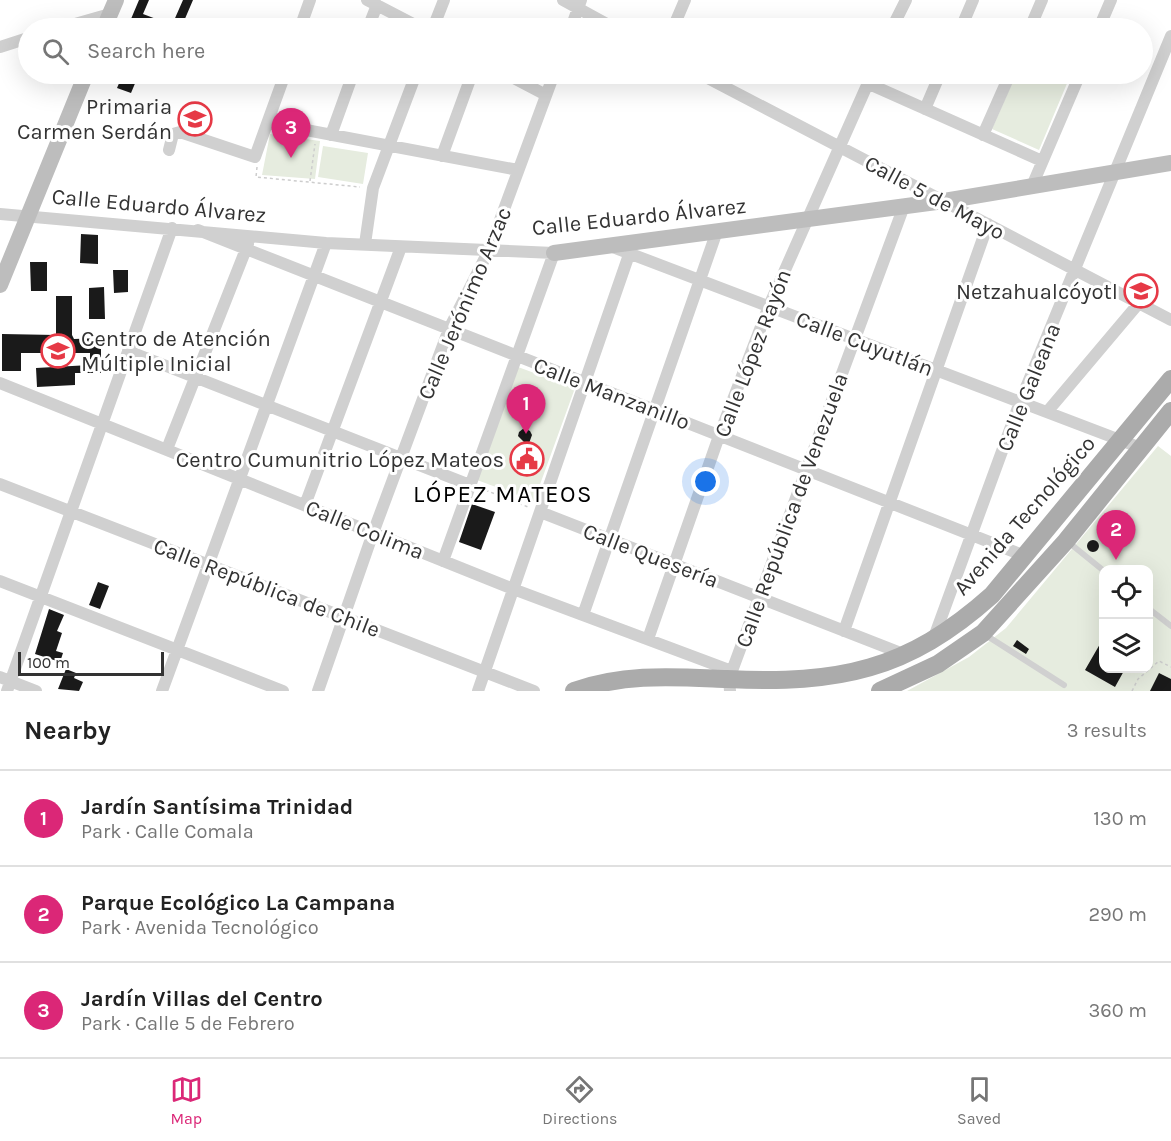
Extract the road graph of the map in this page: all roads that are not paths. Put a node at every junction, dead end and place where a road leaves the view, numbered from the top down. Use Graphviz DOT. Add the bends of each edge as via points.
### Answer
graph roads {
  1 [pos="310,0"];
  2 [pos="444,0"];
  3 [pos="563,0"];
  4 [pos="685,0"];
  5 [pos="906,0"];
  6 [pos="973,0"];
  7 [pos="1042,0"];
  8 [pos="1111,0"];
  9 [pos="372,2"];
  10 [pos="579,5"];
  11 [pos="304,18"];
  12 [pos="370,18"];
  13 [pos="402,18"];
  14 [pos="437,18"];
  15 [pos="599,18"];
  16 [pos="677,18"];
  17 [pos="897,18"];
  18 [pos="965,18"];
  19 [pos="1034,18"];
  20 [pos="1103,18"];
  21 [pos="1171,36"];
  22 [pos="18,41"];
  23 [pos="0,47"];
  24 [pos="1153,79"];
  25 [pos="82,84"];
  26 [pos="282,84"];
  27 [pos="349,84"];
  28 [pos="412,84"];
  29 [pos="468,84"];
  30 [pos="525,84"];
  31 [pos="550,84"];
  32 [pos="719,84"];
  33 [pos="866,84"];
  34 [pos="880,84"];
  35 [pos="935,84"];
  36 [pos="1006,84"];
  37 [pos="1076,84"];
  38 [pos="1151,84"];
  39 [pos="546,95"];
  40 [pos="924,109"];
  41 [pos="269,123"];
  42 [pos="331,135"];
  43 [pos="983,135"];
  44 [pos="388,146"];
  45 [pos="838,146"];
  46 [pos="169,150"];
  47 [pos="442,156"];
  48 [pos="1042,161"];
  49 [pos="1171,164"];
  50 [pos="518,170"];
  51 [pos="1114,173"];
  52 [pos="1032,186"];
  53 [pos="944,201"];
  54 [pos="904,206"];
  55 [pos="0,213"];
  56 [pos="28,216"];
  57 [pos="805,219"];
  58 [pos="988,224"];
  59 [pos="172,228"];
  60 [pos="198,230"];
  61 [pos="717,231"];
  62 [pos="252,235"];
  63 [pos="326,243"];
  64 [pos="365,244"];
  65 [pos="401,247"];
  66 [pos="631,248"];
  67 [pos="246,249"];
  68 [pos="489,250"];
  69 [pos="554,253"];
  70 [pos="1075,270"];
  71 [pos="314,276"];
  72 [pos="700,280"];
  73 [pos="0,285"];
  74 [pos="381,302"];
  75 [pos="1139,303"];
  76 [pos="769,306"];
  77 [pos="1171,320"];
  78 [pos="449,329"];
  79 [pos="855,339"];
  80 [pos="128,351"];
  81 [pos="517,356"];
  82 [pos="937,370"];
  83 [pos="196,377"];
  84 [pos="1171,379"];
  85 [pos="0,383"];
  86 [pos="585,383"];
  87 [pos="1020,402"];
  88 [pos="267,405"];
  89 [pos="654,410"];
  90 [pos="1171,411"];
  91 [pos="1047,412"];
  92 [pos="102,423"];
  93 [pos="333,431"];
  94 [pos="719,435"];
  95 [pos="1120,440"];
  96 [pos="1141,448"];
  97 [pos="167,449"];
  98 [pos="401,458"];
  99 [pos="806,470"];
  100 [pos="240,479"];
  101 [pos="0,484"];
  102 [pos="470,485"];
  103 [pos="890,503"];
  104 [pos="305,505"];
  105 [pos="71,512"];
  106 [pos="540,512"];
  107 [pos="373,533"];
  108 [pos="972,535"];
  109 [pos="609,539"];
  110 [pos="1066,541"];
  111 [pos="1025,556"];
  112 [pos="443,561"];
  113 [pos="674,564"];
  114 [pos="209,565"];
  115 [pos="1099,567"];
  116 [pos="0,581"];
  117 [pos="513,589"];
  118 [pos="41,597"];
  119 [pos="759,598"];
  120 [pos="1153,611"];
  121 [pos="582,615"];
  122 [pos="344,617"];
  123 [pos="1171,626"];
  124 [pos="844,631"];
  125 [pos="983,633"];
  126 [pos="648,639"];
  127 [pos="933,641"];
  128 [pos="177,650"];
  129 [pos="906,655"];
  130 [pos="691,656"];
  131 [pos="484,672"];
  132 [pos="686,677"];
  133 [pos="730,680"];
  134 [pos="6,683"];
  135 [pos="1064,685"];
  136 [pos="36,691"];
  137 [pos="162,691"];
  138 [pos="283,691"];
  139 [pos="318,691"];
  140 [pos="478,691"];
  141 [pos="534,691"];
  142 [pos="574,691"];
  143 [pos="880,691"];
  1 -- 11 [label="street"];
  2 -- 14 [label="street"];
  3 -- 10 [label="street"];
  4 -- 16 [label="street"];
  5 -- 17 [label="street"];
  6 -- 18 [label="street"];
  7 -- 19 [label="street"];
  8 -- 20 [label="street"];
  9 -- 12 [label="street"];
  9 -- 13 [label="street"];
  10 -- 15 [label="street"];
  21 -- 24 [label="street, Calle Galeana"];
  22 -- 23 [label="street"];
  25 -- 56 [label="street"];
  26 -- 41 [label="street"];
  27 -- 42 [label="street"];
  28 -- 44 [label="street"];
  29 -- 47 [label="street"];
  30 -- 39 [label="street"];
  31 -- 39 [label="street, Calle Jerónimo Arzac"];
  32 -- 45 [label="street, Calle 5 de Mayo"];
  33 -- 45 [label="street, Calle López Rayón"];
  34 -- 40 [label="street"];
  35 -- 40 [label="street"];
  36 -- 43 [label="street"];
  37 -- 48 [label="street"];
  38 -- 51 [label="street, Calle Galeana"];
  39 -- 50 [label="street, Calle Jerónimo Arzac"];
  40 -- 43 [label="street"];
  41 -- 42 [label="street"];
  41 -- 46 [label="street" via="257,154 250,157 180,132 173,134"];
  42 -- 44 [label="street"];
  43 -- 48 [label="street"];
  44 -- 47 [label="street"];
  44 -- 64 [label="street" via="373,188"];
  45 -- 53 [label="street, Calle 5 de Mayo"];
  45 -- 57 [label="street, Calle López Rayón"];
  47 -- 50 [label="street"];
  48 -- 52 [label="street"];
  49 -- 51 [label="street, Calle Eduardo Álvarez"];
  50 -- 68 [label="street, Calle Jerónimo Arzac"];
  51 -- 52 [label="street, Calle Eduardo Álvarez"];
  51 -- 70 [label="street, Calle Galeana"];
  52 -- 53 [label="street, Calle Eduardo Álvarez"];
  53 -- 54 [label="street, Calle Eduardo Álvarez"];
  53 -- 58 [label="street, Calle 5 de Mayo"];
  54 -- 57 [label="street, Calle Eduardo Álvarez"];
  54 -- 79 [label="street, Calle República de Venezuela"];
  55 -- 56 [label="street, Calle Eduardo Álvarez"];
  56 -- 59 [label="street, Calle Eduardo Álvarez"];
  56 -- 73 [label="street"];
  57 -- 61 [label="street, Calle Eduardo Álvarez"];
  57 -- 76 [label="street, Calle López Rayón"];
  58 -- 70 [label="street, Calle 5 de Mayo"];
  58 -- 82 [label="street"];
  59 -- 60 [label="street, Calle Eduardo Álvarez"];
  59 -- 80 [label="street"];
  60 -- 62 [label="street, Calle Eduardo Álvarez"];
  60 -- 67 [label="street, Calle Manzanillo"];
  61 -- 66 [label="street, Calle Eduardo Álvarez"];
  61 -- 72 [label="street"];
  62 -- 63 [label="street, Calle Eduardo Álvarez"];
  62 -- 67 [label="street"];
  63 -- 64 [label="street, Calle Eduardo Álvarez"];
  63 -- 71 [label="street"];
  64 -- 65 [label="street, Calle Eduardo Álvarez"];
  65 -- 68 [label="street, Calle Eduardo Álvarez"];
  65 -- 74 [label="street"];
  66 -- 69 [label="street, Calle Eduardo Álvarez" via="609,246"];
  66 -- 72 [label="street, Calle Cuyutlán"];
  66 -- 86 [label="street"];
  67 -- 71 [label="street, Calle Manzanillo"];
  67 -- 83 [label="street"];
  68 -- 69 [label="street, Calle Eduardo Álvarez"];
  68 -- 78 [label="street, Calle Jerónimo Arzac"];
  69 -- 81 [label="street"];
  70 -- 75 [label="street, Calle 5 de Mayo"];
  70 -- 87 [label="street, Calle Galeana"];
  71 -- 74 [label="street, Calle Manzanillo"];
  71 -- 88 [label="street"];
  72 -- 76 [label="street, Calle Cuyutlán"];
  72 -- 89 [label="street"];
  74 -- 78 [label="street, Calle Manzanillo"];
  74 -- 93 [label="street"];
  75 -- 77 [label="street, Calle 5 de Mayo"];
  75 -- 91 [label="street"];
  76 -- 79 [label="street, Calle Cuyutlán"];
  76 -- 94 [label="street, Calle López Rayón"];
  78 -- 81 [label="street, Calle Manzanillo"];
  78 -- 98 [label="street, Calle Jerónimo Arzac"];
  79 -- 82 [label="street, Calle Cuyutlán"];
  79 -- 99 [label="street, Calle República de Venezuela"];
  80 -- 83 [label="street"];
  80 -- 92 [label="street"];
  81 -- 86 [label="street, Calle Manzanillo"];
  81 -- 102 [label="street"];
  82 -- 87 [label="street, Calle Cuyutlán"];
  82 -- 103 [label="street"];
  83 -- 88 [label="street"];
  83 -- 97 [label="street"];
  84 -- 95 [label="main road, Avenida Tecnológico"];
  85 -- 92 [label="street, Calle Colima"];
  86 -- 89 [label="street, Calle Manzanillo"];
  86 -- 106 [label="street"];
  87 -- 91 [label="street, Calle Cuyutlán"];
  87 -- 108 [label="street, Calle Galeana"];
  88 -- 93 [label="street"];
  88 -- 100 [label="street"];
  89 -- 94 [label="street, Calle Manzanillo"];
  89 -- 109 [label="street"];
  90 -- 96 [label="main road, Avenida Tecnológico"];
  91 -- 95 [label="street, Calle Cuyutlán"];
  92 -- 97 [label="street, Calle Colima"];
  92 -- 105 [label="street"];
  93 -- 98 [label="street"];
  93 -- 104 [label="street"];
  94 -- 99 [label="street, Calle Manzanillo"];
  94 -- 113 [label="street, Calle López Rayón"];
  95 -- 96 [label="street, Calle Cuyutlán"];
  95 -- 111 [label="main road, Avenida Tecnológico"];
  96 -- 110 [label="main road, Avenida Tecnológico"];
  97 -- 100 [label="street, Calle Colima"];
  98 -- 102 [label="street"];
  98 -- 107 [label="street, Calle Jerónimo Arzac"];
  99 -- 103 [label="street, Calle Manzanillo"];
  99 -- 119 [label="street, Calle República de Venezuela"];
  100 -- 104 [label="street, Calle Colima"];
  100 -- 114 [label="street"];
  101 -- 105 [label="street, Calle República de Chile"];
  102 -- 112 [label="street"];
  103 -- 108 [label="street, Calle Manzanillo"];
  103 -- 124 [label="street"];
  104 -- 107 [label="street, Calle Colima"];
  105 -- 114 [label="street, Calle República de Chile"];
  105 -- 118 [label="street"];
  106 -- 109 [label="street, Calle Quesería"];
  106 -- 117 [label="street"];
  107 -- 112 [label="street, Calle Colima"];
  107 -- 122 [label="street, Calle Jerónimo Arzac"];
  108 -- 111 [label="street, Calle Manzanillo"];
  108 -- 127 [label="street, Calle Galeana"];
  109 -- 113 [label="street, Calle Quesería"];
  109 -- 121 [label="street"];
  110 -- 115 [label="lane"];
  110 -- 125 [label="main road, Avenida Tecnológico"];
  111 -- 127 [label="main road, Avenida Tecnológico" via="992,595"];
  112 -- 117 [label="street, Calle Colima"];
  113 -- 119 [label="street, Calle Quesería"];
  113 -- 126 [label="street, Calle López Rayón"];
  114 -- 122 [label="street, Calle República de Chile"];
  114 -- 128 [label="street"];
  116 -- 118 [label="street"];
  117 -- 121 [label="street, Calle Colima"];
  117 -- 131 [label="street"];
  118 -- 128 [label="street"];
  118 -- 134 [label="street"];
  119 -- 124 [label="street, Calle Quesería"];
  119 -- 133 [label="street, Calle República de Venezuela"];
  120 -- 123 [label="lane"];
  121 -- 126 [label="street, Calle Colima"];
  122 -- 131 [label="street, Calle República de Chile"];
  122 -- 139 [label="street, Calle Jerónimo Arzac"];
  124 -- 129 [label="street, Calle Quesería"];
  125 -- 135 [label="lane"];
  125 -- 143 [label="main road, Avenida Tecnológico" via="938,664"];
  126 -- 130 [label="street, Calle Colima"];
  127 -- 129 [label="main road, Avenida Tecnológico"];
  128 -- 137 [label="street"];
  128 -- 138 [label="street"];
  129 -- 133 [label="main road, Avenida Tecnológico" via="840,676 795,681"];
  130 -- 132 [label="street"];
  130 -- 133 [label="street, Calle Colima"];
  131 -- 140 [label="street"];
  131 -- 141 [label="street, Calle República de Chile"];
  132 -- 133 [label="main road, Avenida Tecnológico"];
  132 -- 142 [label="main road, Avenida Tecnológico" via="620,678"];
  134 -- 136 [label="street"];
}
